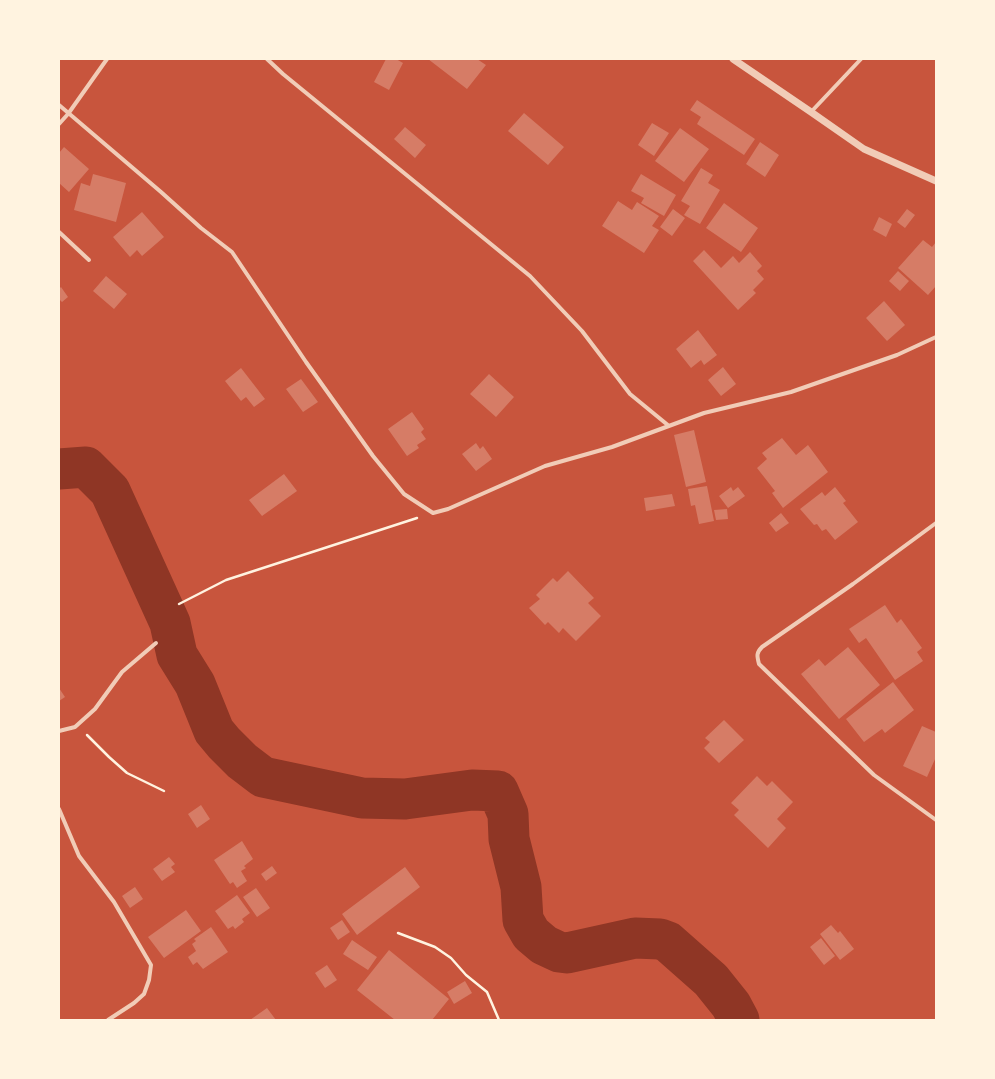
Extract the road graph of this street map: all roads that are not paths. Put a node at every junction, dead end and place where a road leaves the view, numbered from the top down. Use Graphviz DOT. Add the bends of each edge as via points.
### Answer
graph roads {
  1 [pos="107,59"];
  2 [pos="267,59"];
  3 [pos="732,59"];
  4 [pos="860,59"];
  5 [pos="59,105"];
  6 [pos="811,112"];
  7 [pos="68,114"];
  8 [pos="59,124"];
  9 [pos="936,181"];
  10 [pos="59,232"];
  11 [pos="89,260"];
  12 [pos="936,337"];
  13 [pos="669,426"];
  14 [pos="936,523"];
  15 [pos="156,642"];
  16 [pos="59,731"];
  17 [pos="59,808"];
  18 [pos="936,820"];
  19 [pos="108,1020"];
  1 -- 7 [label="street"];
  2 -- 13 [label="street" via="530,276 582,331 630,394"];
  3 -- 6 [label="street"];
  4 -- 6 [label="street"];
  5 -- 7 [label="street"];
  6 -- 9 [label="street" via="864,149"];
  7 -- 8 [label="street"];
  7 -- 13 [label="street" via="232,252 373,456 404,494 433,513 448,509 545,466 612,447"];
  10 -- 11 [label="street"];
  12 -- 13 [label="street" via="897,355 791,392 704,413"];
  14 -- 18 [label="street" via="757,652 759,664 874,774"];
  15 -- 16 [label="street" via="122,672 95,708 75,727"];
  17 -- 19 [label="street" via="79,856 114,902 151,965 144,994"];
}
